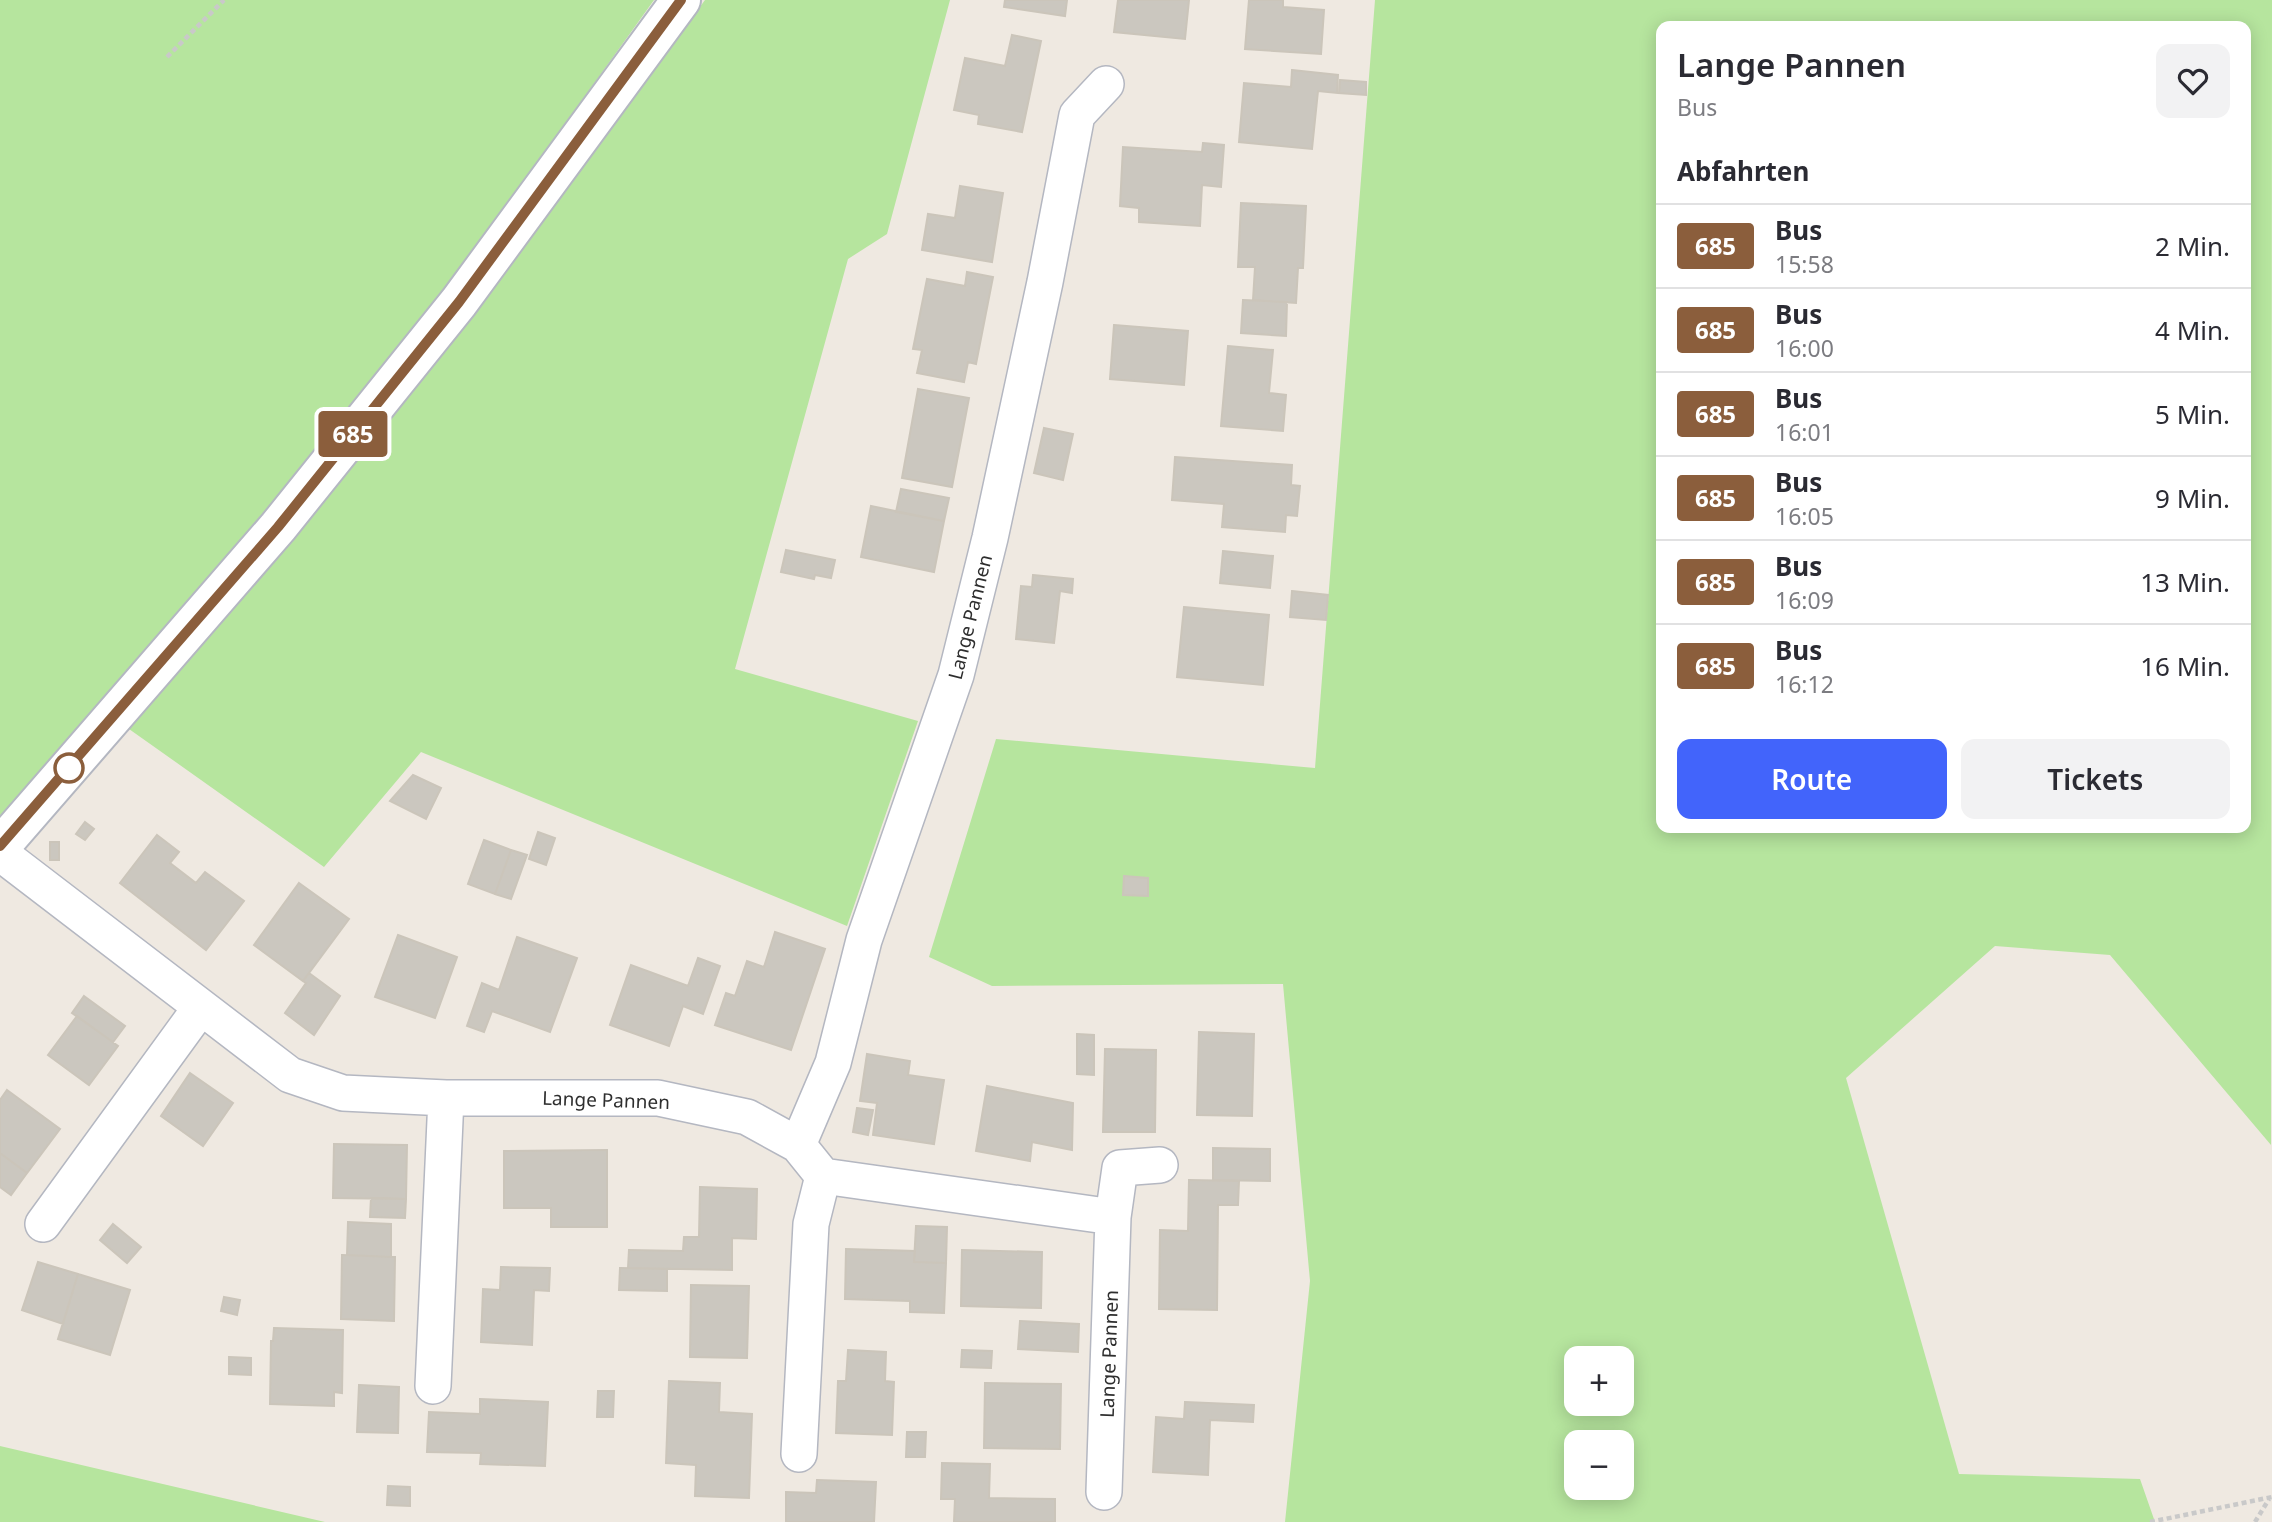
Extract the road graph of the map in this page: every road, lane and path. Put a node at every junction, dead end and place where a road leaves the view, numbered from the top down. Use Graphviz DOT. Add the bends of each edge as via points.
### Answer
graph roads {
  1 [pos="224,0"];
  2 [pos="681,0"];
  3 [pos="167,57"];
  4 [pos="1106,84"];
  5 [pos="0,846"];
  6 [pos="0,853"];
  7 [pos="201,1007"];
  8 [pos="446,1098"];
  9 [pos="798,1145"];
  10 [pos="1160,1165"];
  11 [pos="823,1177"];
  12 [pos="1113,1217"];
  13 [pos="43,1224"];
  14 [pos="433,1386"];
  15 [pos="799,1454"];
  16 [pos="1104,1492"];
  17 [pos="2271,1497"];
  18 [pos="2150,1522"];
  19 [pos="2255,1522"];
  1 -- 3 [label="path"];
  2 -- 5 [label="street" via="459,302 278,527"];
  4 -- 9 [label="street, Lange Pannen" via="1077,115 996,511 956,675 864,940 833,1063"];
  6 -- 7 [label="street, Lange Pannen"];
  7 -- 8 [label="street, Lange Pannen" via="290,1075 344,1093"];
  7 -- 13 [label="street"];
  8 -- 9 [label="street, Lange Pannen" via="658,1098 747,1117"];
  8 -- 14 [label="street"];
  9 -- 11 [label="street, Lange Pannen"];
  10 -- 12 [label="street, Lange Pannen" via="1120,1168"];
  11 -- 12 [label="street"];
  11 -- 15 [label="street" via="811,1224"];
  12 -- 16 [label="street, Lange Pannen"];
  17 -- 18 [label="path"];
  17 -- 19 [label="path"];
}
